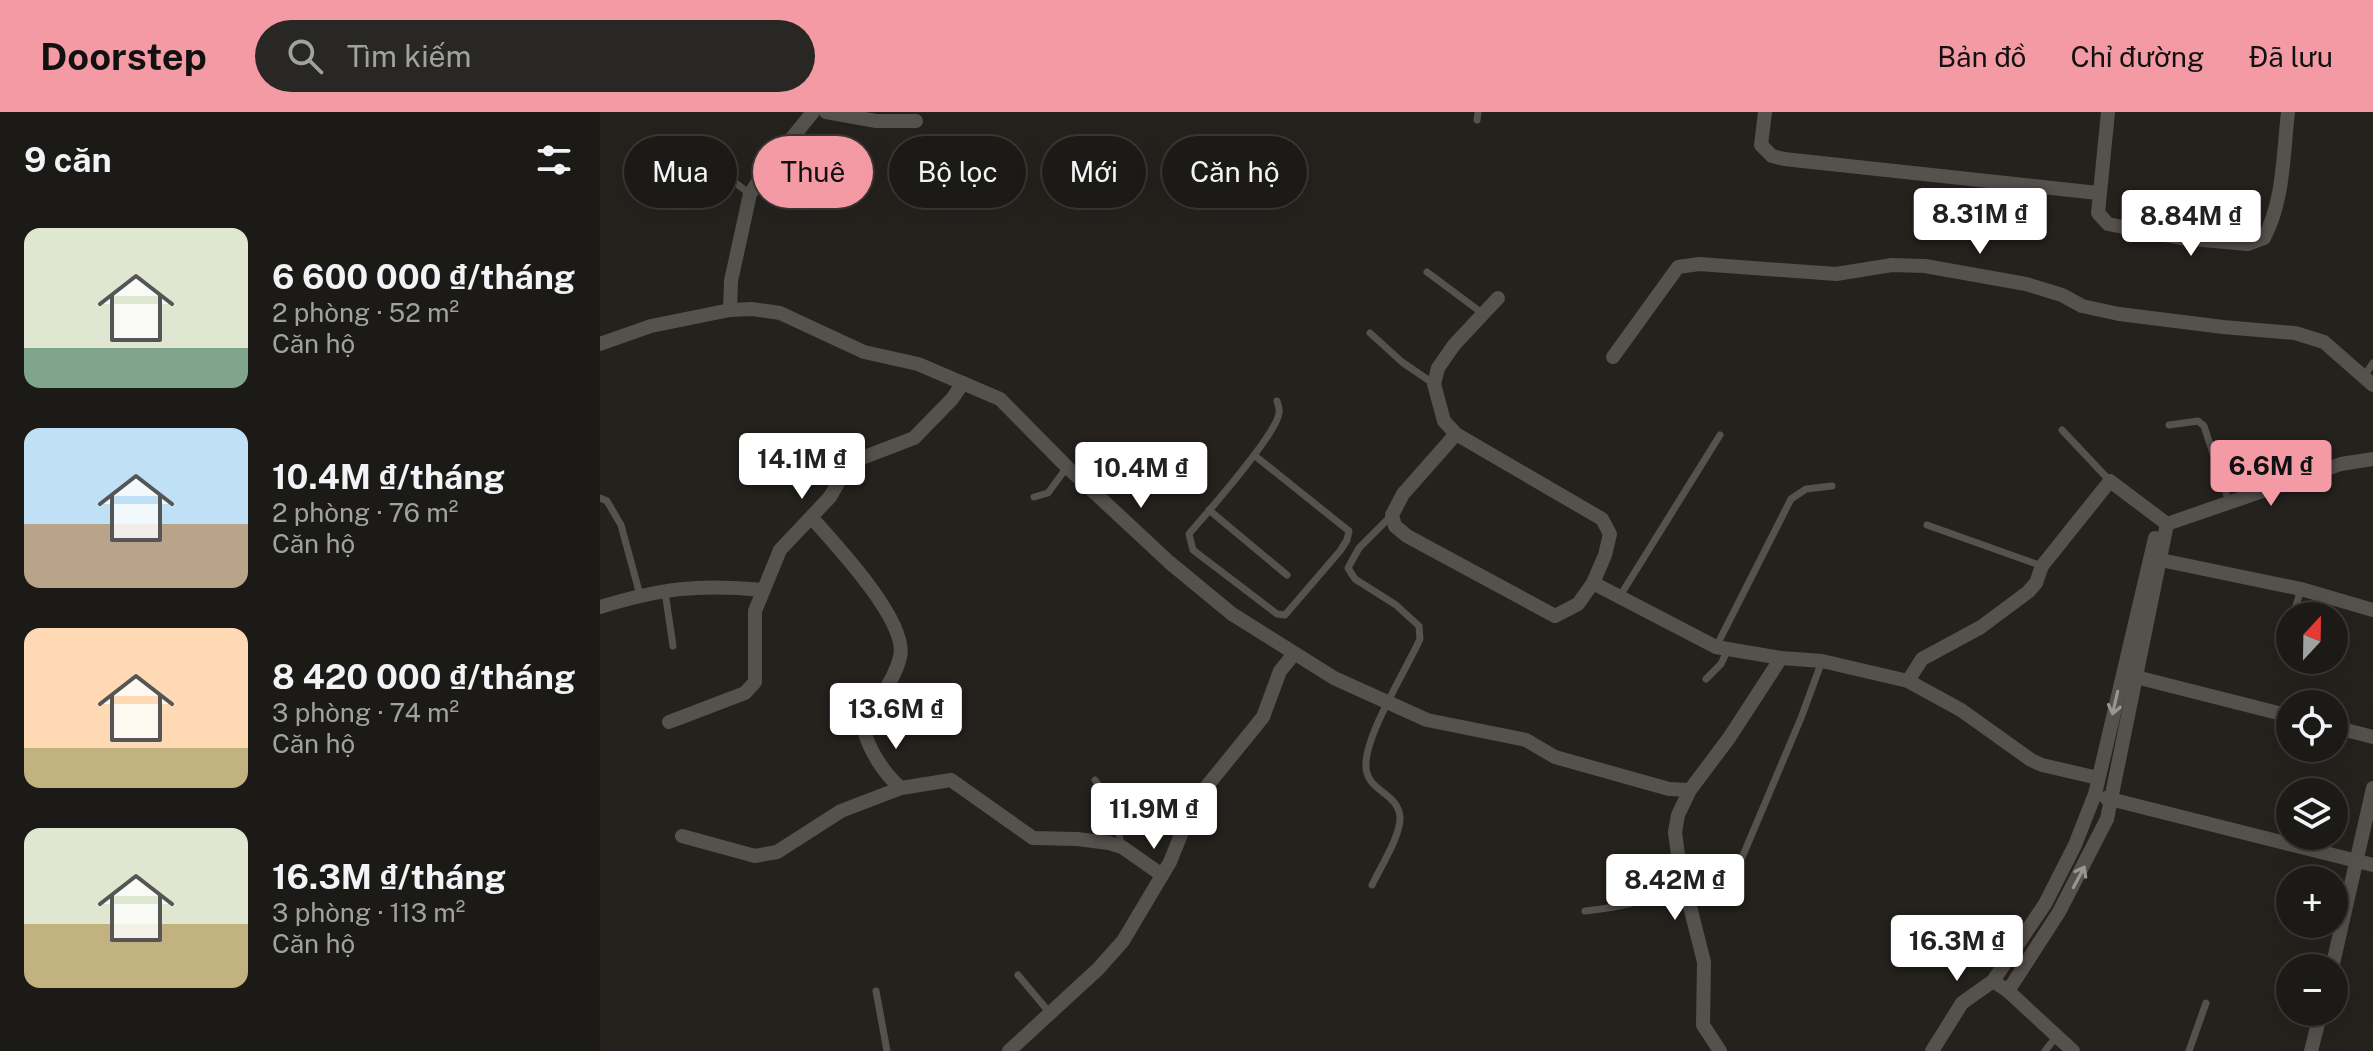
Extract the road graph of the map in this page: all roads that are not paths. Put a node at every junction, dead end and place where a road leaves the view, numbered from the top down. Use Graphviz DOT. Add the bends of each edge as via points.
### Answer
graph roads {
  1 [pos="813,112"];
  2 [pos="826,112"];
  3 [pos="1765,112"];
  4 [pos="2108,112"];
  5 [pos="2288,112"];
  6 [pos="916,121"];
  7 [pos="737,184"];
  8 [pos="2098,193"];
  9 [pos="750,194"];
  10 [pos="1427,272"];
  11 [pos="1498,298"];
  12 [pos="730,310"];
  13 [pos="1484,315"];
  14 [pos="1370,333"];
  15 [pos="600,344"];
  16 [pos="1613,357"];
  17 [pos="2370,374"];
  18 [pos="963,383"];
  19 [pos="1434,384"];
  20 [pos="1277,401"];
  21 [pos="2169,425"];
  22 [pos="2062,430"];
  23 [pos="1456,434"];
  24 [pos="1720,435"];
  25 [pos="1254,455"];
  26 [pos="2373,459"];
  27 [pos="1067,467"];
  28 [pos="2110,481"];
  29 [pos="1832,486"];
  30 [pos="1034,497"];
  31 [pos="600,498"];
  32 [pos="2229,502"];
  33 [pos="1209,510"];
  34 [pos="1392,515"];
  35 [pos="812,518"];
  36 [pos="2164,521"];
  37 [pos="1927,525"];
  38 [pos="2155,559"];
  39 [pos="1329,562"];
  40 [pos="2042,566"];
  41 [pos="1348,568"];
  42 [pos="1287,575"];
  43 [pos="1593,583"];
  44 [pos="2301,589"];
  45 [pos="665,590"];
  46 [pos="763,590"];
  47 [pos="640,595"];
  48 [pos="1619,598"];
  49 [pos="2297,602"];
  50 [pos="600,607"];
  51 [pos="2373,610"];
  52 [pos="673,646"];
  53 [pos="1722,648"];
  54 [pos="1294,654"];
  55 [pos="1781,658"];
  56 [pos="1822,661"];
  57 [pos="2129,675"];
  58 [pos="1706,679"];
  59 [pos="1908,681"];
  60 [pos="1387,704"];
  61 [pos="2276,712"];
  62 [pos="669,722"];
  63 [pos="2348,731"];
  64 [pos="2373,737"];
  65 [pos="2098,778"];
  66 [pos="1095,780"];
  67 [pos="901,788"];
  68 [pos="2373,788"];
  69 [pos="1690,790"];
  70 [pos="2095,794"];
  71 [pos="2113,800"];
  72 [pos="682,836"];
  73 [pos="1122,847"];
  74 [pos="1741,860"];
  75 [pos="2358,862"];
  76 [pos="1679,863"];
  77 [pos="2373,865"];
  78 [pos="1162,875"];
  79 [pos="1372,885"];
  80 [pos="2045,904"];
  81 [pos="1585,911"];
  82 [pos="2059,912"];
  83 [pos="2335,954"];
  84 [pos="1018,975"];
  85 [pos="1993,981"];
  86 [pos="876,991"];
  87 [pos="2008,991"];
  88 [pos="2206,1003"];
  89 [pos="1049,1012"];
  90 [pos="2317,1026"];
  91 [pos="2056,1036"];
  92 [pos="887,1051"];
  93 [pos="1009,1051"];
  94 [pos="1720,1051"];
  95 [pos="1932,1051"];
  96 [pos="2045,1051"];
  97 [pos="2073,1051"];
  98 [pos="2189,1051"];
  99 [pos="2311,1051"];
  1 -- 9 [label="street"];
  2 -- 6 [label="street"];
  3 -- 8 [label="street" via="1761,145 1772,156"];
  4 -- 8 [label="street"];
  5 -- 8 [label="street" via="2279,201 2264,238 2234,243 2108,224 2098,213"];
  7 -- 9 [label="lane"];
  9 -- 12 [label="street"];
  10 -- 13 [label="lane"];
  11 -- 13 [label="street"];
  12 -- 15 [label="street" via="651,326"];
  12 -- 18 [label="street" via="780,313 864,352 908,361"];
  13 -- 19 [label="street" via="1438,368"];
  14 -- 19 [label="lane"];
  16 -- 17 [label="street" via="1678,267 1836,274 1892,265 2026,284 2119,314 2295,333 2324,342"];
  18 -- 27 [label="street" via="1010,406"];
  18 -- 35 [label="street" via="914,438 847,467"];
  19 -- 23 [label="street" via="1444,421"];
  20 -- 25 [label="lane" via="1279,415"];
  21 -- 32 [label="lane" via="2198,421 2204,426"];
  22 -- 28 [label="lane"];
  23 -- 34 [label="street" via="1403,494"];
  23 -- 43 [label="street" via="1602,519 1610,534"];
  24 -- 48 [label="lane"];
  25 -- 33 [label="lane"];
  25 -- 39 [label="lane" via="1349,531"];
  26 -- 32 [label="street" via="2341,464"];
  27 -- 30 [label="lane" via="1048,493"];
  27 -- 54 [label="street" via="1232,614"];
  28 -- 36 [label="street"];
  28 -- 40 [label="street"];
  29 -- 53 [label="lane" via="1806,489 1791,499"];
  31 -- 47 [label="lane" via="621,525"];
  32 -- 36 [label="street"];
  33 -- 39 [label="lane" via="1189,534 1193,550 1277,614 1285,615"];
  33 -- 42 [label="lane"];
  34 -- 41 [label="lane" via="1359,548"];
  34 -- 43 [label="street" via="1407,536 1555,616 1578,604"];
  35 -- 46 [label="street" via="780,550"];
  35 -- 67 [label="street" via="867,581 901,641 892,678 864,729"];
  36 -- 38 [label="street"];
  37 -- 40 [label="lane"];
  38 -- 44 [label="street"];
  38 -- 57 [label="street"];
  39 -- 41 [label="lane"];
  40 -- 59 [label="street" via="2028,592 1981,627 1922,659"];
  41 -- 60 [label="lane" via="1355,579 1419,626 1420,639"];
  43 -- 48 [label="street"];
  44 -- 49 [label="lane"];
  44 -- 51 [label="street"];
  45 -- 46 [label="street" via="715,585"];
  45 -- 47 [label="street"];
  45 -- 52 [label="lane"];
  46 -- 62 [label="street" via="753,619 755,682 745,693"];
  47 -- 50 [label="street"];
  48 -- 53 [label="street"];
  53 -- 55 [label="street"];
  53 -- 58 [label="lane" via="1721,664"];
  54 -- 60 [label="street"];
  54 -- 78 [label="street" via="1280,671 1263,717 1194,802"];
  55 -- 56 [label="street"];
  55 -- 69 [label="street"];
  56 -- 59 [label="street"];
  56 -- 74 [label="lane"];
  57 -- 61 [label="street"];
  57 -- 65 [label="street, one-way"];
  57 -- 71 [label="street"];
  59 -- 65 [label="street" via="1961,710 2031,760"];
  60 -- 69 [label="street" via="1427,720 1526,740 1555,757 1669,789"];
  60 -- 79 [label="lane" via="1366,763 1369,782 1398,806 1400,820"];
  63 -- 64 [label="street"];
  65 -- 70 [label="street"];
  66 -- 73 [label="lane" via="1114,807"];
  67 -- 72 [label="street" via="841,811 777,852 755,856"];
  67 -- 73 [label="street" via="951,780 1033,838"];
  68 -- 75 [label="street"];
  69 -- 76 [label="street" via="1675,832"];
  70 -- 71 [label="street"];
  70 -- 80 [label="street"];
  71 -- 75 [label="street"];
  82 -- 71 [label="street, one-way"];
  73 -- 78 [label="street"];
  75 -- 77 [label="street"];
  75 -- 83 [label="street"];
  76 -- 81 [label="lane" via="1662,888 1634,902"];
  76 -- 94 [label="street" via="1704,962 1703,1025"];
  78 -- 89 [label="street" via="1123,941"];
  80 -- 82 [label="street"];
  80 -- 85 [label="street"];
  82 -- 87 [label="street"];
  84 -- 89 [label="lane"];
  85 -- 87 [label="street"];
  85 -- 95 [label="street" via="1962,1003"];
  86 -- 92 [label="lane"];
  87 -- 91 [label="street"];
  88 -- 98 [label="lane"];
  89 -- 93 [label="street"];
  90 -- 99 [label="street"];
  91 -- 96 [label="lane"];
  91 -- 97 [label="street"];
}
